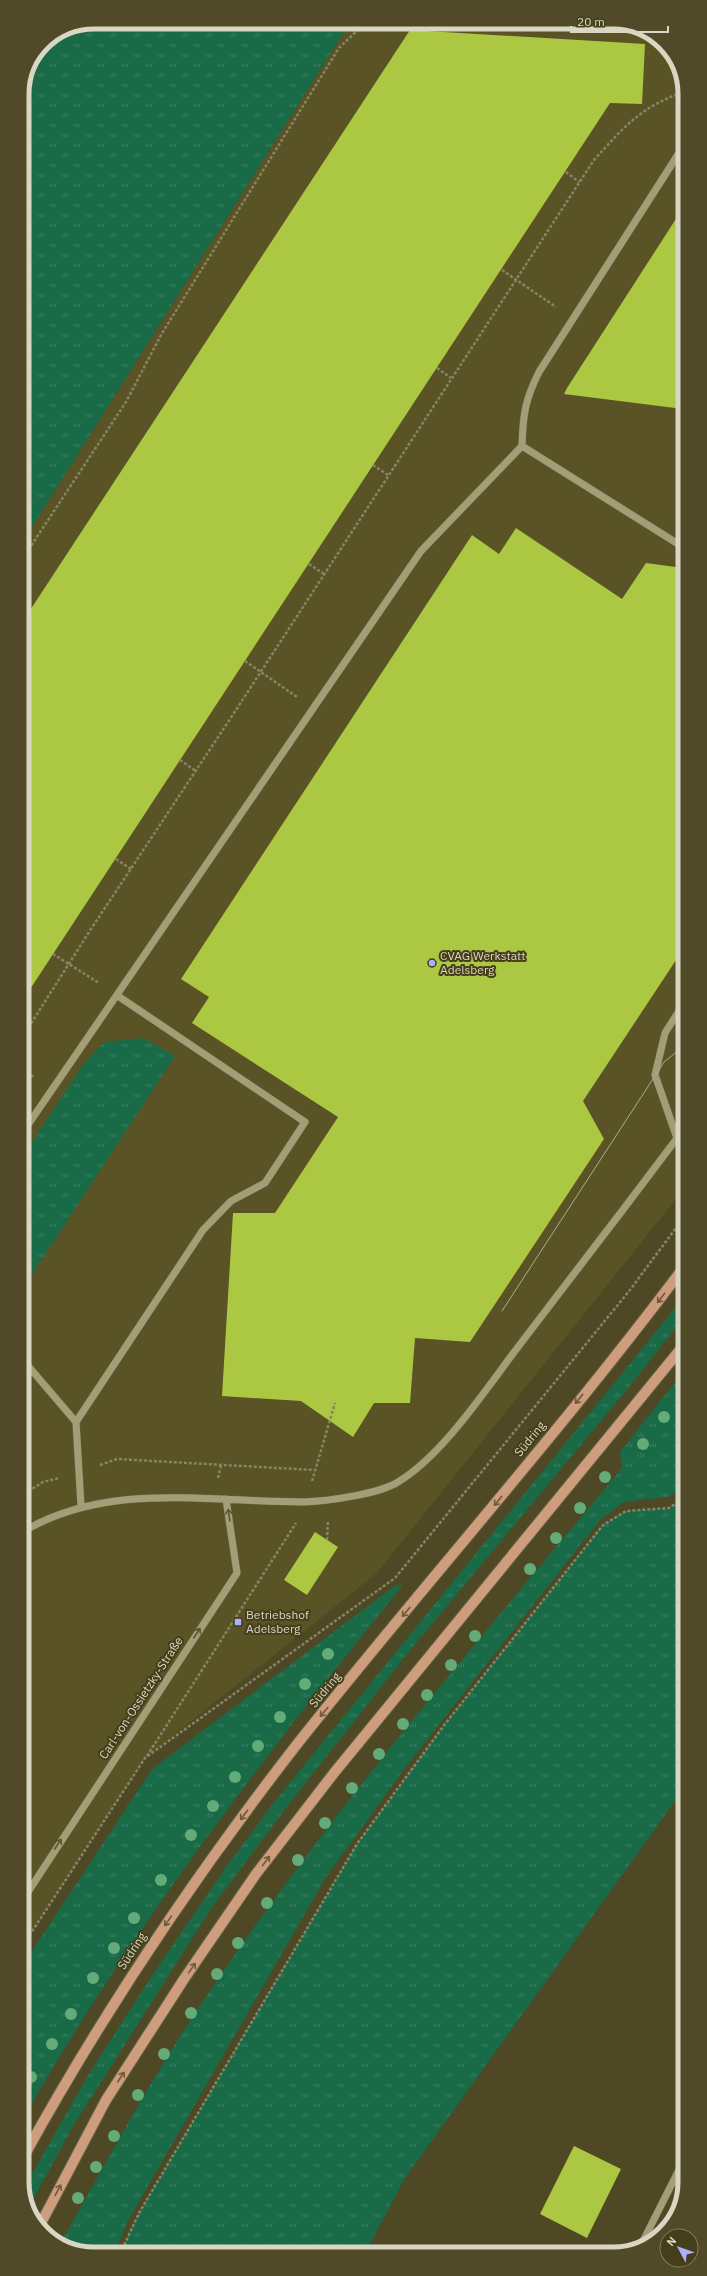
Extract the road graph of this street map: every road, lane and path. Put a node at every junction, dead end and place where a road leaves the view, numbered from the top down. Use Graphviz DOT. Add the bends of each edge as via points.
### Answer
graph roads {
  1 [pos="359,29"];
  2 [pos="678,94"];
  3 [pos="678,158"];
  4 [pos="566,172"];
  5 [pos="579,182"];
  6 [pos="502,270"];
  7 [pos="515,280"];
  8 [pos="572,318"];
  9 [pos="437,368"];
  10 [pos="451,378"];
  11 [pos="522,446"];
  12 [pos="373,465"];
  13 [pos="388,475"];
  14 [pos="678,544"];
  15 [pos="29,548"];
  16 [pos="309,564"];
  17 [pos="324,574"];
  18 [pos="245,661"];
  19 [pos="261,672"];
  20 [pos="314,709"];
  21 [pos="180,760"];
  22 [pos="196,771"];
  23 [pos="116,858"];
  24 [pos="131,869"];
  25 [pos="53,954"];
  26 [pos="69,964"];
  27 [pos="118,996"];
  28 [pos="678,1013"];
  29 [pos="29,1027"];
  30 [pos="29,1123"];
  31 [pos="677,1138"];
  32 [pos="678,1225"];
  33 [pos="678,1274"];
  34 [pos="678,1352"];
  35 [pos="29,1367"];
  36 [pos="76,1422"];
  37 [pos="314,1470"];
  38 [pos="78,1473"];
  39 [pos="29,1491"];
  40 [pos="226,1499"];
  41 [pos="678,1502"];
  42 [pos="81,1506"];
  43 [pos="29,1528"];
  44 [pos="29,1890"];
  45 [pos="29,1936"];
  46 [pos="29,2147"];
  47 [pos="678,2172"];
  48 [pos="42,2221"];
  49 [pos="644,2239"];
  50 [pos="123,2247"];
  1 -- 15 [label="path" via="339,48 161,335 126,402"];
  2 -- 5 [label="path" via="661,100 632,119 594,160"];
  3 -- 8 [label="street"];
  4 -- 5 [label="path"];
  5 -- 7 [label="path"];
  6 -- 7 [label="path"];
  7 -- 8 [label="path"];
  7 -- 10 [label="path"];
  8 -- 11 [label="street" via="529,392 523,414"];
  9 -- 10 [label="path"];
  10 -- 13 [label="path"];
  11 -- 14 [label="street"];
  11 -- 20 [label="street" via="421,551"];
  12 -- 13 [label="path"];
  13 -- 17 [label="path"];
  16 -- 17 [label="path"];
  17 -- 19 [label="path"];
  18 -- 19 [label="path"];
  19 -- 20 [label="path"];
  19 -- 22 [label="path"];
  20 -- 27 [label="street"];
  21 -- 22 [label="path"];
  22 -- 24 [label="path"];
  23 -- 24 [label="path"];
  24 -- 26 [label="path"];
  25 -- 26 [label="path"];
  26 -- 27 [label="path"];
  26 -- 29 [label="path"];
  27 -- 30 [label="street"];
  27 -- 36 [label="street" via="305,1122 265,1183 231,1201 203,1230"];
  28 -- 31 [label="street" via="665,1033 655,1075"];
  31 -- 40 [label="street" via="471,1409 426,1461 397,1483 367,1493 306,1502"];
  32 -- 45 [label="path" via="630,1290 395,1578 145,1758"];
  33 -- 46 [label="main road, Südring, one-way" via="481,1522 298,1743 219,1849 146,1951 65,2082"];
  48 -- 34 [label="main road, one-way" via="106,2100 256,1874 334,1773"];
  35 -- 36 [label="street"];
  36 -- 38 [label="street"];
  37 -- 38 [label="path" via="117,1459"];
  38 -- 39 [label="path" via="42,1482"];
  38 -- 42 [label="street"];
  40 -- 42 [label="street" via="212,1497 114,1500"];
  44 -- 40 [label="street, Carl-von-Ossietzky-Straße, one-way" via="236,1573"];
  41 -- 50 [label="path" via="669,1508 626,1511 603,1525 445,1724 357,1844 139,2213"];
  42 -- 43 [label="street" via="47,1518"];
  47 -- 49 [label="street"];
}
